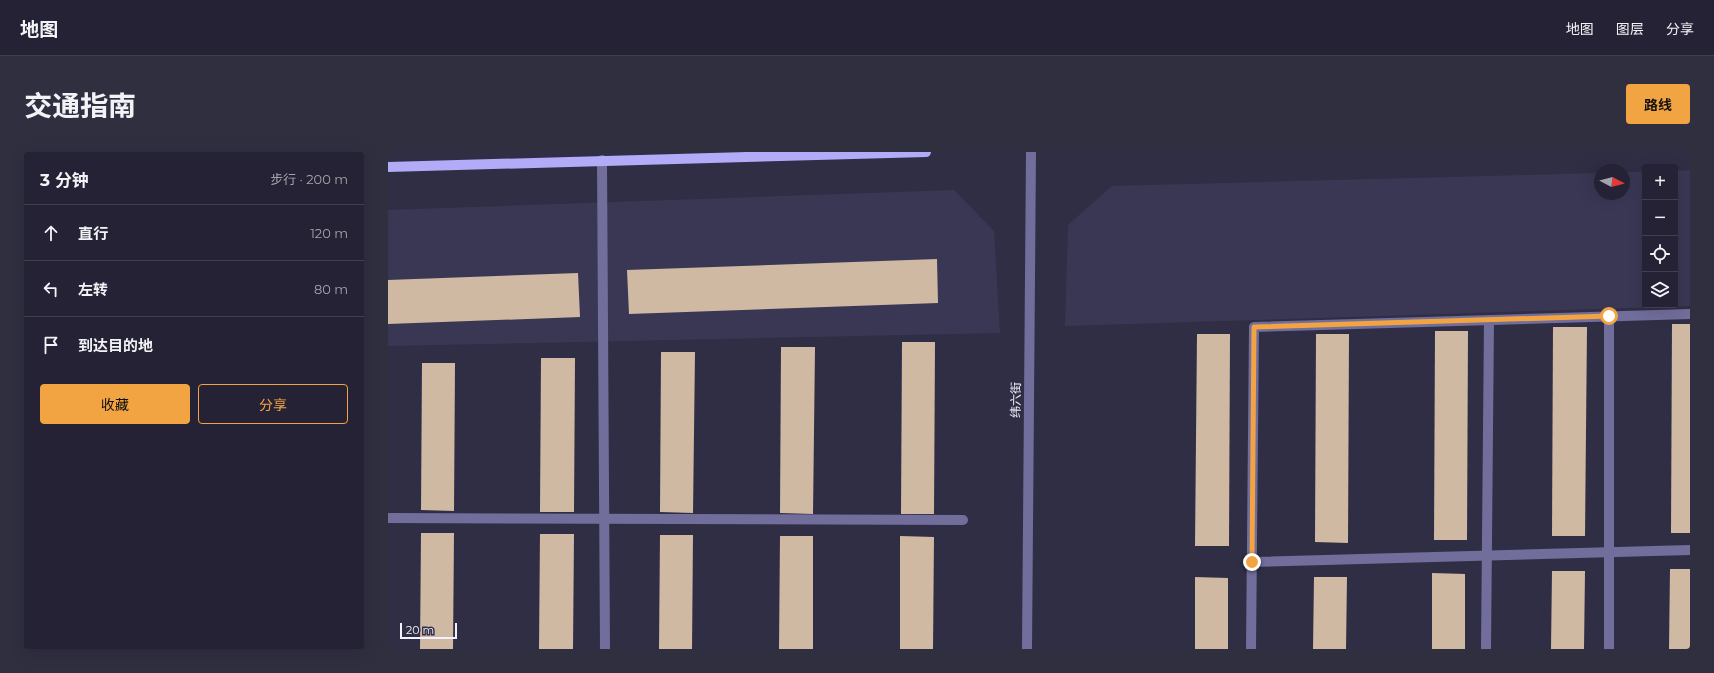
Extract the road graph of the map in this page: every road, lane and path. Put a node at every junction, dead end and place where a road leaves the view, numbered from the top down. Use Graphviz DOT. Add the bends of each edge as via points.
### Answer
graph roads {
  1 [pos="926,152"];
  2 [pos="1031,152"];
  3 [pos="602,160"];
  4 [pos="388,167"];
  5 [pos="1690,314"];
  6 [pos="1609,316"];
  7 [pos="1490,320"];
  8 [pos="388,518"];
  9 [pos="604,519"];
  10 [pos="963,520"];
  11 [pos="1690,550"];
  12 [pos="1252,562"];
  13 [pos="605,649"];
  14 [pos="1026,649"];
  15 [pos="1251,649"];
  16 [pos="1486,649"];
  17 [pos="1609,649"];
  1 -- 3 [label="main road"];
  2 -- 14 [label="street, 纬六街"];
  3 -- 4 [label="main road"];
  3 -- 9 [label="street"];
  5 -- 6 [label="street"];
  6 -- 7 [label="street"];
  6 -- 17 [label="street"];
  7 -- 12 [label="street" via="1254,327"];
  7 -- 16 [label="street"];
  8 -- 9 [label="street"];
  9 -- 10 [label="street"];
  9 -- 13 [label="street"];
  11 -- 12 [label="street"];
  12 -- 15 [label="street"];
}
